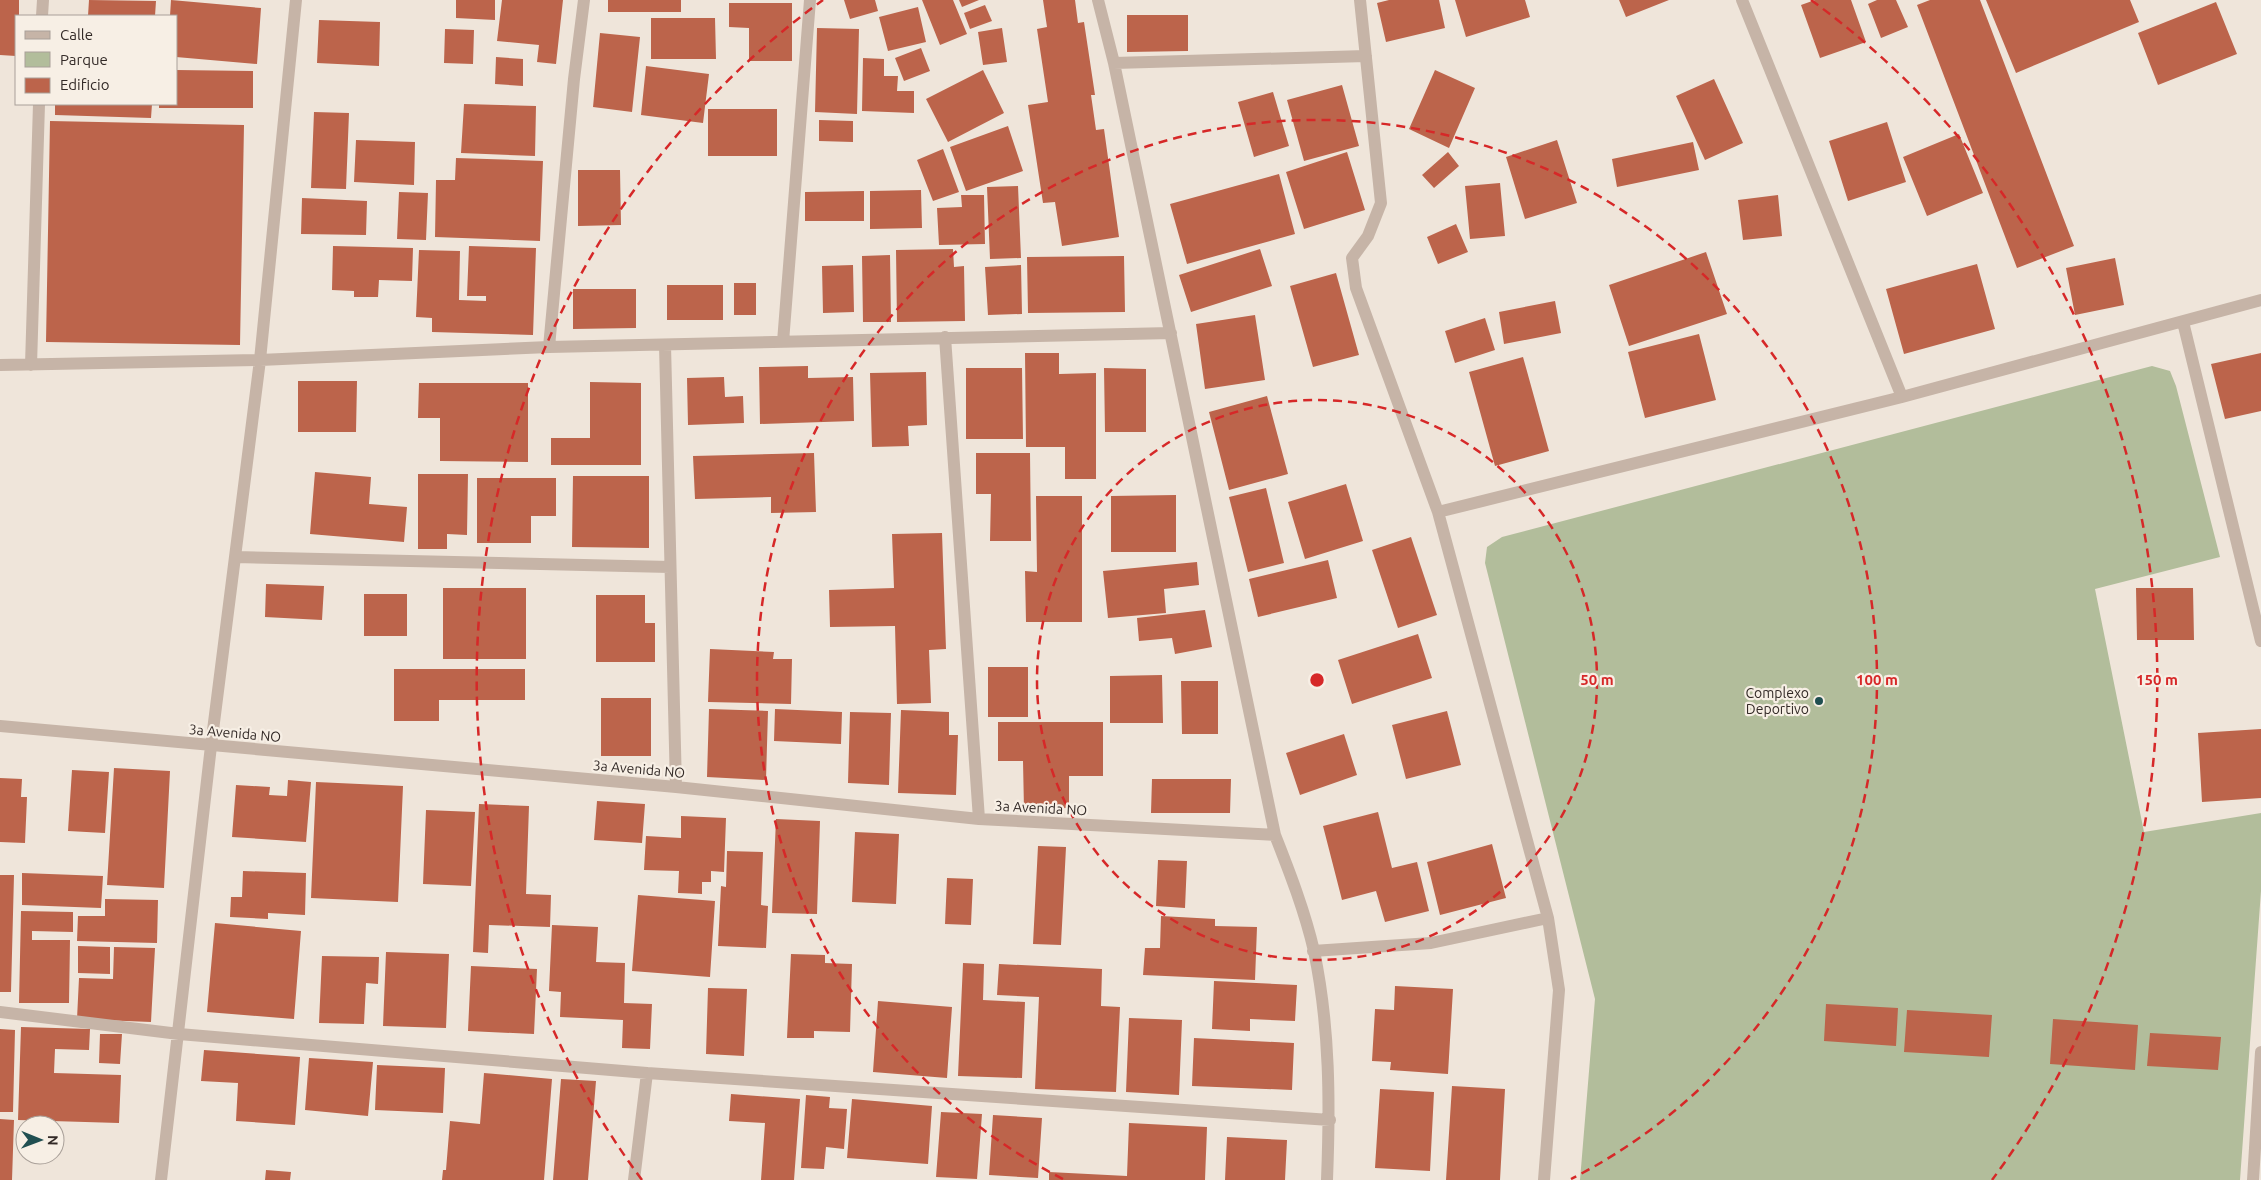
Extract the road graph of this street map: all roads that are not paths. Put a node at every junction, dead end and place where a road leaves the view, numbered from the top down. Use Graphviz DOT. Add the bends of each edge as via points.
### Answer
graph roads {
  1 [pos="43,0"];
  2 [pos="296,0"];
  3 [pos="584,0"];
  4 [pos="810,0"];
  5 [pos="1098,0"];
  6 [pos="1360,0"];
  7 [pos="1742,0"];
  8 [pos="42,15"];
  9 [pos="1366,56"];
  10 [pos="1114,63"];
  11 [pos="39,105"];
  12 [pos="2261,300"];
  13 [pos="2183,322"];
  14 [pos="1171,333"];
  15 [pos="945,337"];
  16 [pos="783,342"];
  17 [pos="665,345"];
  18 [pos="548,347"];
  19 [pos="260,360"];
  20 [pos="0,365"];
  21 [pos="31,365"];
  22 [pos="1902,397"];
  23 [pos="1438,512"];
  24 [pos="235,557"];
  25 [pos="670,567"];
  26 [pos="2261,641"];
  27 [pos="0,726"];
  28 [pos="211,746"];
  29 [pos="676,787"];
  30 [pos="979,819"];
  31 [pos="1275,835"];
  32 [pos="1548,918"];
  33 [pos="1314,951"];
  34 [pos="0,1012"];
  35 [pos="179,1034"];
  36 [pos="2261,1052"];
  37 [pos="647,1073"];
  38 [pos="1330,1120"];
  39 [pos="161,1180"];
  40 [pos="634,1180"];
  41 [pos="1327,1180"];
  42 [pos="1544,1180"];
  43 [pos="2252,1180"];
  1 -- 8 [label="street"];
  2 -- 19 [label="street"];
  3 -- 18 [label="street"];
  4 -- 16 [label="street"];
  5 -- 10 [label="street"];
  6 -- 9 [label="street"];
  7 -- 22 [label="street"];
  9 -- 10 [label="street"];
  9 -- 23 [label="street" via="1381,203 1368,236 1352,258 1356,288"];
  10 -- 14 [label="street"];
  11 -- 21 [label="street"];
  12 -- 13 [label="street"];
  13 -- 22 [label="street"];
  13 -- 26 [label="street"];
  14 -- 15 [label="street"];
  14 -- 31 [label="street"];
  15 -- 16 [label="street"];
  15 -- 30 [label="street"];
  16 -- 17 [label="street"];
  17 -- 18 [label="street"];
  17 -- 25 [label="street"];
  18 -- 19 [label="street"];
  19 -- 21 [label="street"];
  19 -- 24 [label="street"];
  20 -- 21 [label="street"];
  22 -- 23 [label="street"];
  23 -- 32 [label="street"];
  24 -- 25 [label="street"];
  24 -- 28 [label="street"];
  25 -- 29 [label="street"];
  27 -- 28 [label="street, 3a Avenida NO"];
  28 -- 29 [label="street, 3a Avenida NO"];
  28 -- 35 [label="street"];
  29 -- 30 [label="street, 3a Avenida NO"];
  30 -- 31 [label="street, 3a Avenida NO"];
  31 -- 33 [label="street"];
  32 -- 33 [label="street" via="1431,942"];
  32 -- 42 [label="street" via="1559,990"];
  33 -- 38 [label="street" via="1326,1027"];
  34 -- 35 [label="street"];
  35 -- 37 [label="street"];
  35 -- 39 [label="street"];
  36 -- 43 [label="street"];
  37 -- 38 [label="street"];
  37 -- 40 [label="street"];
  38 -- 41 [label="street"];
}
